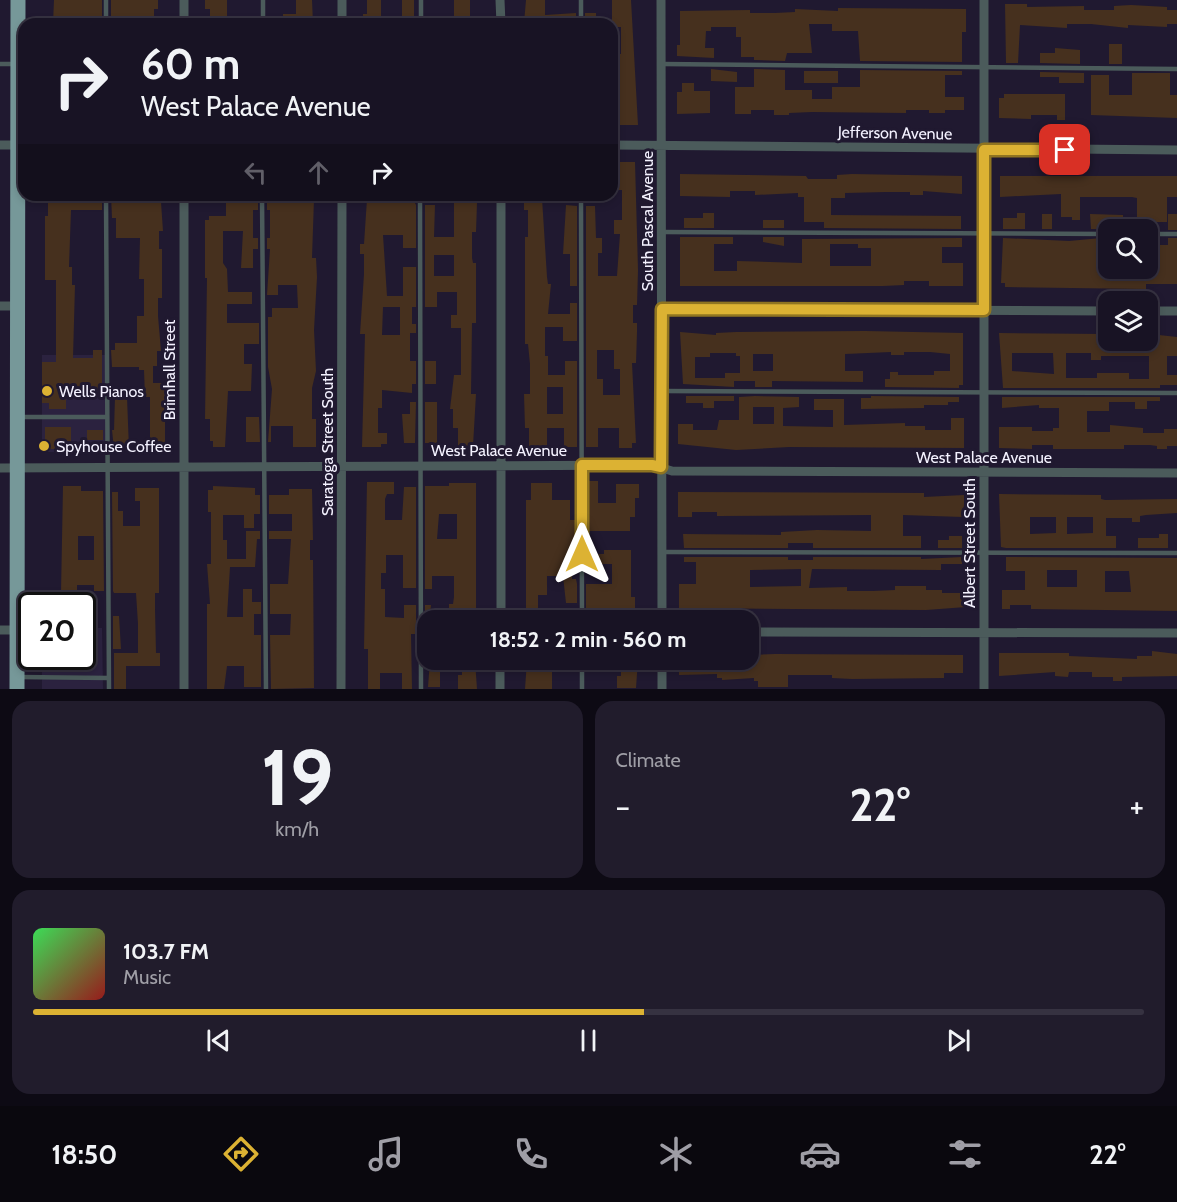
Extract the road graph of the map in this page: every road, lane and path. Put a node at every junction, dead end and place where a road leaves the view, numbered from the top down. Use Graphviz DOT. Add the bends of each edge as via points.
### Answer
graph roads {
  1 [pos="18,0"];
  2 [pos="106,0"];
  3 [pos="184,0"];
  4 [pos="263,0"];
  5 [pos="342,0"];
  6 [pos="421,0"];
  7 [pos="500,0"];
  8 [pos="581,0"];
  9 [pos="661,0"];
  10 [pos="984,0"];
  11 [pos="106,18"];
  12 [pos="184,18"];
  13 [pos="263,18"];
  14 [pos="342,18"];
  15 [pos="421,18"];
  16 [pos="501,18"];
  17 [pos="581,18"];
  18 [pos="0,64"];
  19 [pos="18,64"];
  20 [pos="662,64"];
  21 [pos="984,67"];
  22 [pos="1177,69"];
  23 [pos="0,145"];
  24 [pos="18,145"];
  25 [pos="618,145"];
  26 [pos="662,146"];
  27 [pos="984,150"];
  28 [pos="1177,150"];
  29 [pos="20,201"];
  30 [pos="106,201"];
  31 [pos="184,201"];
  32 [pos="262,201"];
  33 [pos="342,201"];
  34 [pos="420,201"];
  35 [pos="501,201"];
  36 [pos="581,201"];
  37 [pos="662,232"];
  38 [pos="984,234"];
  39 [pos="1098,234"];
  40 [pos="1158,234"];
  41 [pos="1177,234"];
  42 [pos="0,306"];
  43 [pos="18,306"];
  44 [pos="662,309"];
  45 [pos="984,310"];
  46 [pos="1098,311"];
  47 [pos="1158,311"];
  48 [pos="1177,311"];
  49 [pos="661,391"];
  50 [pos="984,392"];
  51 [pos="1177,393"];
  52 [pos="18,417"];
  53 [pos="107,417"];
  54 [pos="501,465"];
  55 [pos="582,465"];
  56 [pos="264,466"];
  57 [pos="342,466"];
  58 [pos="420,466"];
  59 [pos="107,467"];
  60 [pos="184,467"];
  61 [pos="661,467"];
  62 [pos="0,468"];
  63 [pos="17,468"];
  64 [pos="984,472"];
  65 [pos="1177,473"];
  66 [pos="662,552"];
  67 [pos="984,553"];
  68 [pos="1177,553"];
  69 [pos="501,610"];
  70 [pos="582,610"];
  71 [pos="662,610"];
  72 [pos="0,630"];
  73 [pos="17,630"];
  74 [pos="759,633"];
  75 [pos="984,633"];
  76 [pos="1177,633"];
  77 [pos="500,670"];
  78 [pos="582,670"];
  79 [pos="662,670"];
  80 [pos="109,678"];
  81 [pos="17,683"];
  82 [pos="109,689"];
  83 [pos="184,689"];
  84 [pos="266,689"];
  85 [pos="341,689"];
  86 [pos="421,689"];
  87 [pos="500,689"];
  88 [pos="582,689"];
  89 [pos="662,689"];
  90 [pos="984,689"];
  1 -- 19 [label="main road"];
  2 -- 11 [label="lane"];
  3 -- 12 [label="street"];
  4 -- 13 [label="lane"];
  5 -- 14 [label="street"];
  6 -- 15 [label="lane"];
  7 -- 16 [label="street"];
  8 -- 17 [label="lane"];
  9 -- 20 [label="street, South Pascal Avenue"];
  10 -- 21 [label="street, Albert Street South"];
  18 -- 19 [label="lane"];
  20 -- 21 [label="lane"];
  20 -- 26 [label="street, South Pascal Avenue"];
  21 -- 22 [label="lane"];
  21 -- 27 [label="street, Albert Street South"];
  23 -- 24 [label="street"];
  25 -- 26 [label="street, Jefferson Avenue"];
  26 -- 27 [label="street, Jefferson Avenue"];
  26 -- 37 [label="street, South Pascal Avenue"];
  27 -- 28 [label="street, Jefferson Avenue"];
  27 -- 38 [label="street, Albert Street South"];
  29 -- 43 [label="main road"];
  30 -- 53 [label="lane"];
  31 -- 60 [label="street, Brimhall Street"];
  32 -- 56 [label="lane"];
  33 -- 57 [label="street, Saratoga Street South"];
  34 -- 58 [label="lane"];
  35 -- 54 [label="street"];
  36 -- 55 [label="lane"];
  37 -- 38 [label="lane"];
  37 -- 44 [label="street, South Pascal Avenue"];
  38 -- 39 [label="lane"];
  38 -- 45 [label="street, Albert Street South"];
  40 -- 41 [label="lane"];
  42 -- 43 [label="street"];
  43 -- 52 [label="main road"];
  44 -- 45 [label="street"];
  44 -- 49 [label="street, South Pascal Avenue"];
  45 -- 46 [label="street"];
  45 -- 50 [label="street, Albert Street South"];
  47 -- 48 [label="street"];
  49 -- 50 [label="lane"];
  49 -- 61 [label="street, South Pascal Avenue"];
  50 -- 51 [label="lane"];
  50 -- 64 [label="street, Albert Street South"];
  52 -- 53 [label="lane"];
  52 -- 63 [label="main road"];
  53 -- 59 [label="lane"];
  54 -- 55 [label="street, West Palace Avenue"];
  54 -- 58 [label="street, West Palace Avenue"];
  54 -- 69 [label="street"];
  55 -- 61 [label="street, West Palace Avenue"];
  55 -- 70 [label="lane"];
  56 -- 57 [label="street, West Palace Avenue"];
  56 -- 60 [label="street, West Palace Avenue"];
  56 -- 84 [label="lane"];
  57 -- 58 [label="street, West Palace Avenue"];
  57 -- 85 [label="street, Saratoga Street South"];
  58 -- 86 [label="lane"];
  59 -- 60 [label="street, West Palace Avenue"];
  59 -- 63 [label="street, West Palace Avenue"];
  59 -- 80 [label="lane"];
  60 -- 83 [label="street, Brimhall Street"];
  61 -- 64 [label="street, West Palace Avenue" via="672,471"];
  61 -- 66 [label="street, South Pascal Avenue"];
  62 -- 63 [label="street, West Palace Avenue"];
  63 -- 73 [label="main road"];
  64 -- 65 [label="street, West Palace Avenue"];
  64 -- 67 [label="street, Albert Street South"];
  66 -- 67 [label="lane"];
  66 -- 71 [label="street, South Pascal Avenue"];
  67 -- 68 [label="lane"];
  67 -- 75 [label="street, Albert Street South"];
  72 -- 73 [label="street"];
  73 -- 81 [label="main road"];
  74 -- 75 [label="street"];
  75 -- 76 [label="street"];
  75 -- 90 [label="street, Albert Street South"];
  77 -- 87 [label="street"];
  78 -- 88 [label="lane"];
  79 -- 89 [label="street"];
  80 -- 81 [label="lane"];
  80 -- 82 [label="lane"];
}
